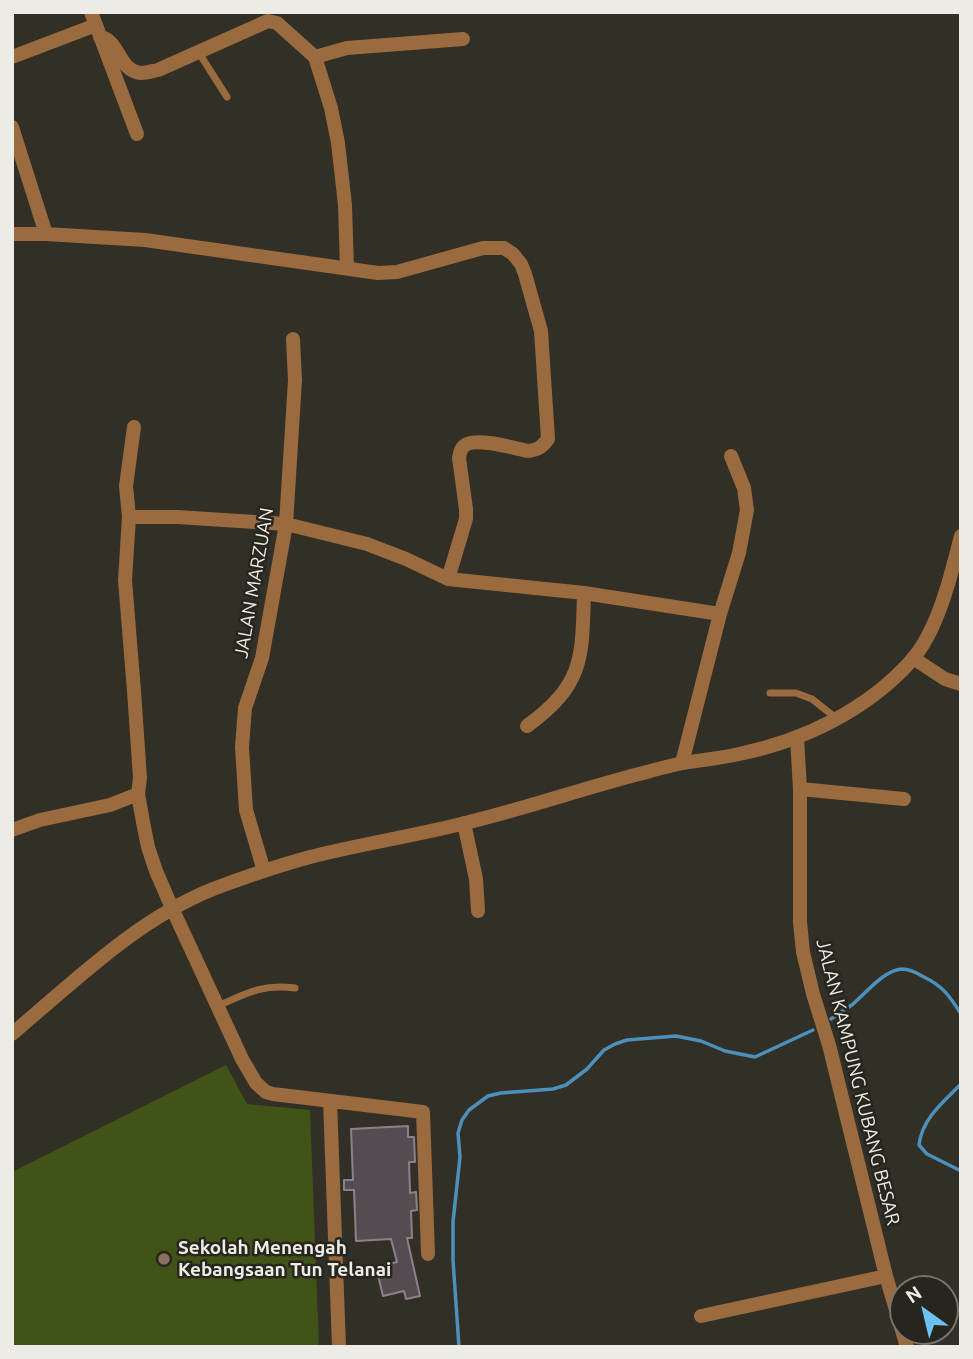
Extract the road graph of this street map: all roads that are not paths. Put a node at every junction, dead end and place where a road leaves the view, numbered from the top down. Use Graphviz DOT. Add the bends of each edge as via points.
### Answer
graph roads {
  1 [pos="96,25"];
  2 [pos="463,39"];
  3 [pos="199,53"];
  4 [pos="12,57"];
  5 [pos="316,57"];
  6 [pos="227,97"];
  7 [pos="12,127"];
  8 [pos="137,134"];
  9 [pos="12,234"];
  10 [pos="47,234"];
  11 [pos="347,268"];
  12 [pos="293,339"];
  13 [pos="134,427"];
  14 [pos="731,456"];
  15 [pos="130,517"];
  16 [pos="286,524"];
  17 [pos="961,536"];
  18 [pos="448,579"];
  19 [pos="584,593"];
  20 [pos="720,614"];
  21 [pos="913,658"];
  22 [pos="961,684"];
  23 [pos="770,693"];
  24 [pos="836,718"];
  25 [pos="527,726"];
  26 [pos="797,738"];
  27 [pos="682,763"];
  28 [pos="800,789"];
  29 [pos="138,794"];
  30 [pos="904,799"];
  31 [pos="464,823"];
  32 [pos="12,830"];
  33 [pos="264,871"];
  34 [pos="172,908"];
  35 [pos="478,911"];
  36 [pos="295,988"];
  37 [pos="218,1007"];
  38 [pos="12,1034"];
  39 [pos="330,1101"];
  40 [pos="428,1254"];
  41 [pos="886,1276"];
  42 [pos="701,1316"];
  43 [pos="339,1347"];
  44 [pos="907,1347"];
  1 -- 3 [label="street" via="122,62 142,73"];
  1 -- 4 [label="street"];
  1 -- 8 [label="street"];
  2 -- 5 [label="street" via="348,48"];
  3 -- 5 [label="street" via="273,22"];
  3 -- 6 [label="lane"];
  5 -- 11 [label="street" via="338,144"];
  7 -- 10 [label="street"];
  9 -- 10 [label="street"];
  10 -- 11 [label="street" via="145,240"];
  11 -- 18 [label="street" via="397,272 493,247 513,254 525,274 541,331 548,439 536,450 477,442 460,450 466,519"];
  12 -- 16 [label="street, JALAN MARZUAN" via="295,380"];
  13 -- 15 [label="street" via="126,486"];
  14 -- 20 [label="street" via="747,510"];
  15 -- 16 [label="street"];
  15 -- 29 [label="street" via="125,580"];
  16 -- 18 [label="street" via="367,544"];
  16 -- 33 [label="street, JALAN MARZUAN" via="262,658 245,708 242,747 246,810"];
  17 -- 21 [label="street" via="940,607"];
  18 -- 19 [label="street"];
  19 -- 20 [label="street"];
  19 -- 25 [label="street" via="573,678 548,710"];
  20 -- 27 [label="street"];
  21 -- 22 [label="street"];
  21 -- 24 [label="street" via="878,690"];
  23 -- 24 [label="lane" via="796,693 812,699"];
  24 -- 26 [label="street"];
  26 -- 27 [label="street"];
  26 -- 28 [label="street, JALAN KAMPUNG KUBANG BESAR"];
  27 -- 31 [label="street"];
  28 -- 30 [label="street"];
  28 -- 41 [label="street, JALAN KAMPUNG KUBANG BESAR" via="803,952"];
  29 -- 32 [label="street"];
  29 -- 34 [label="street" via="148,847"];
  31 -- 33 [label="street"];
  31 -- 35 [label="street"];
  33 -- 34 [label="street"];
  34 -- 37 [label="street"];
  34 -- 38 [label="street" via="107,952"];
  36 -- 37 [label="lane" via="259,989"];
  37 -- 39 [label="street" via="261,1088 272,1094"];
  39 -- 40 [label="street" via="423,1112"];
  39 -- 43 [label="street"];
  41 -- 42 [label="street"];
  41 -- 44 [label="street, JALAN KAMPUNG KUBANG BESAR"];
}
